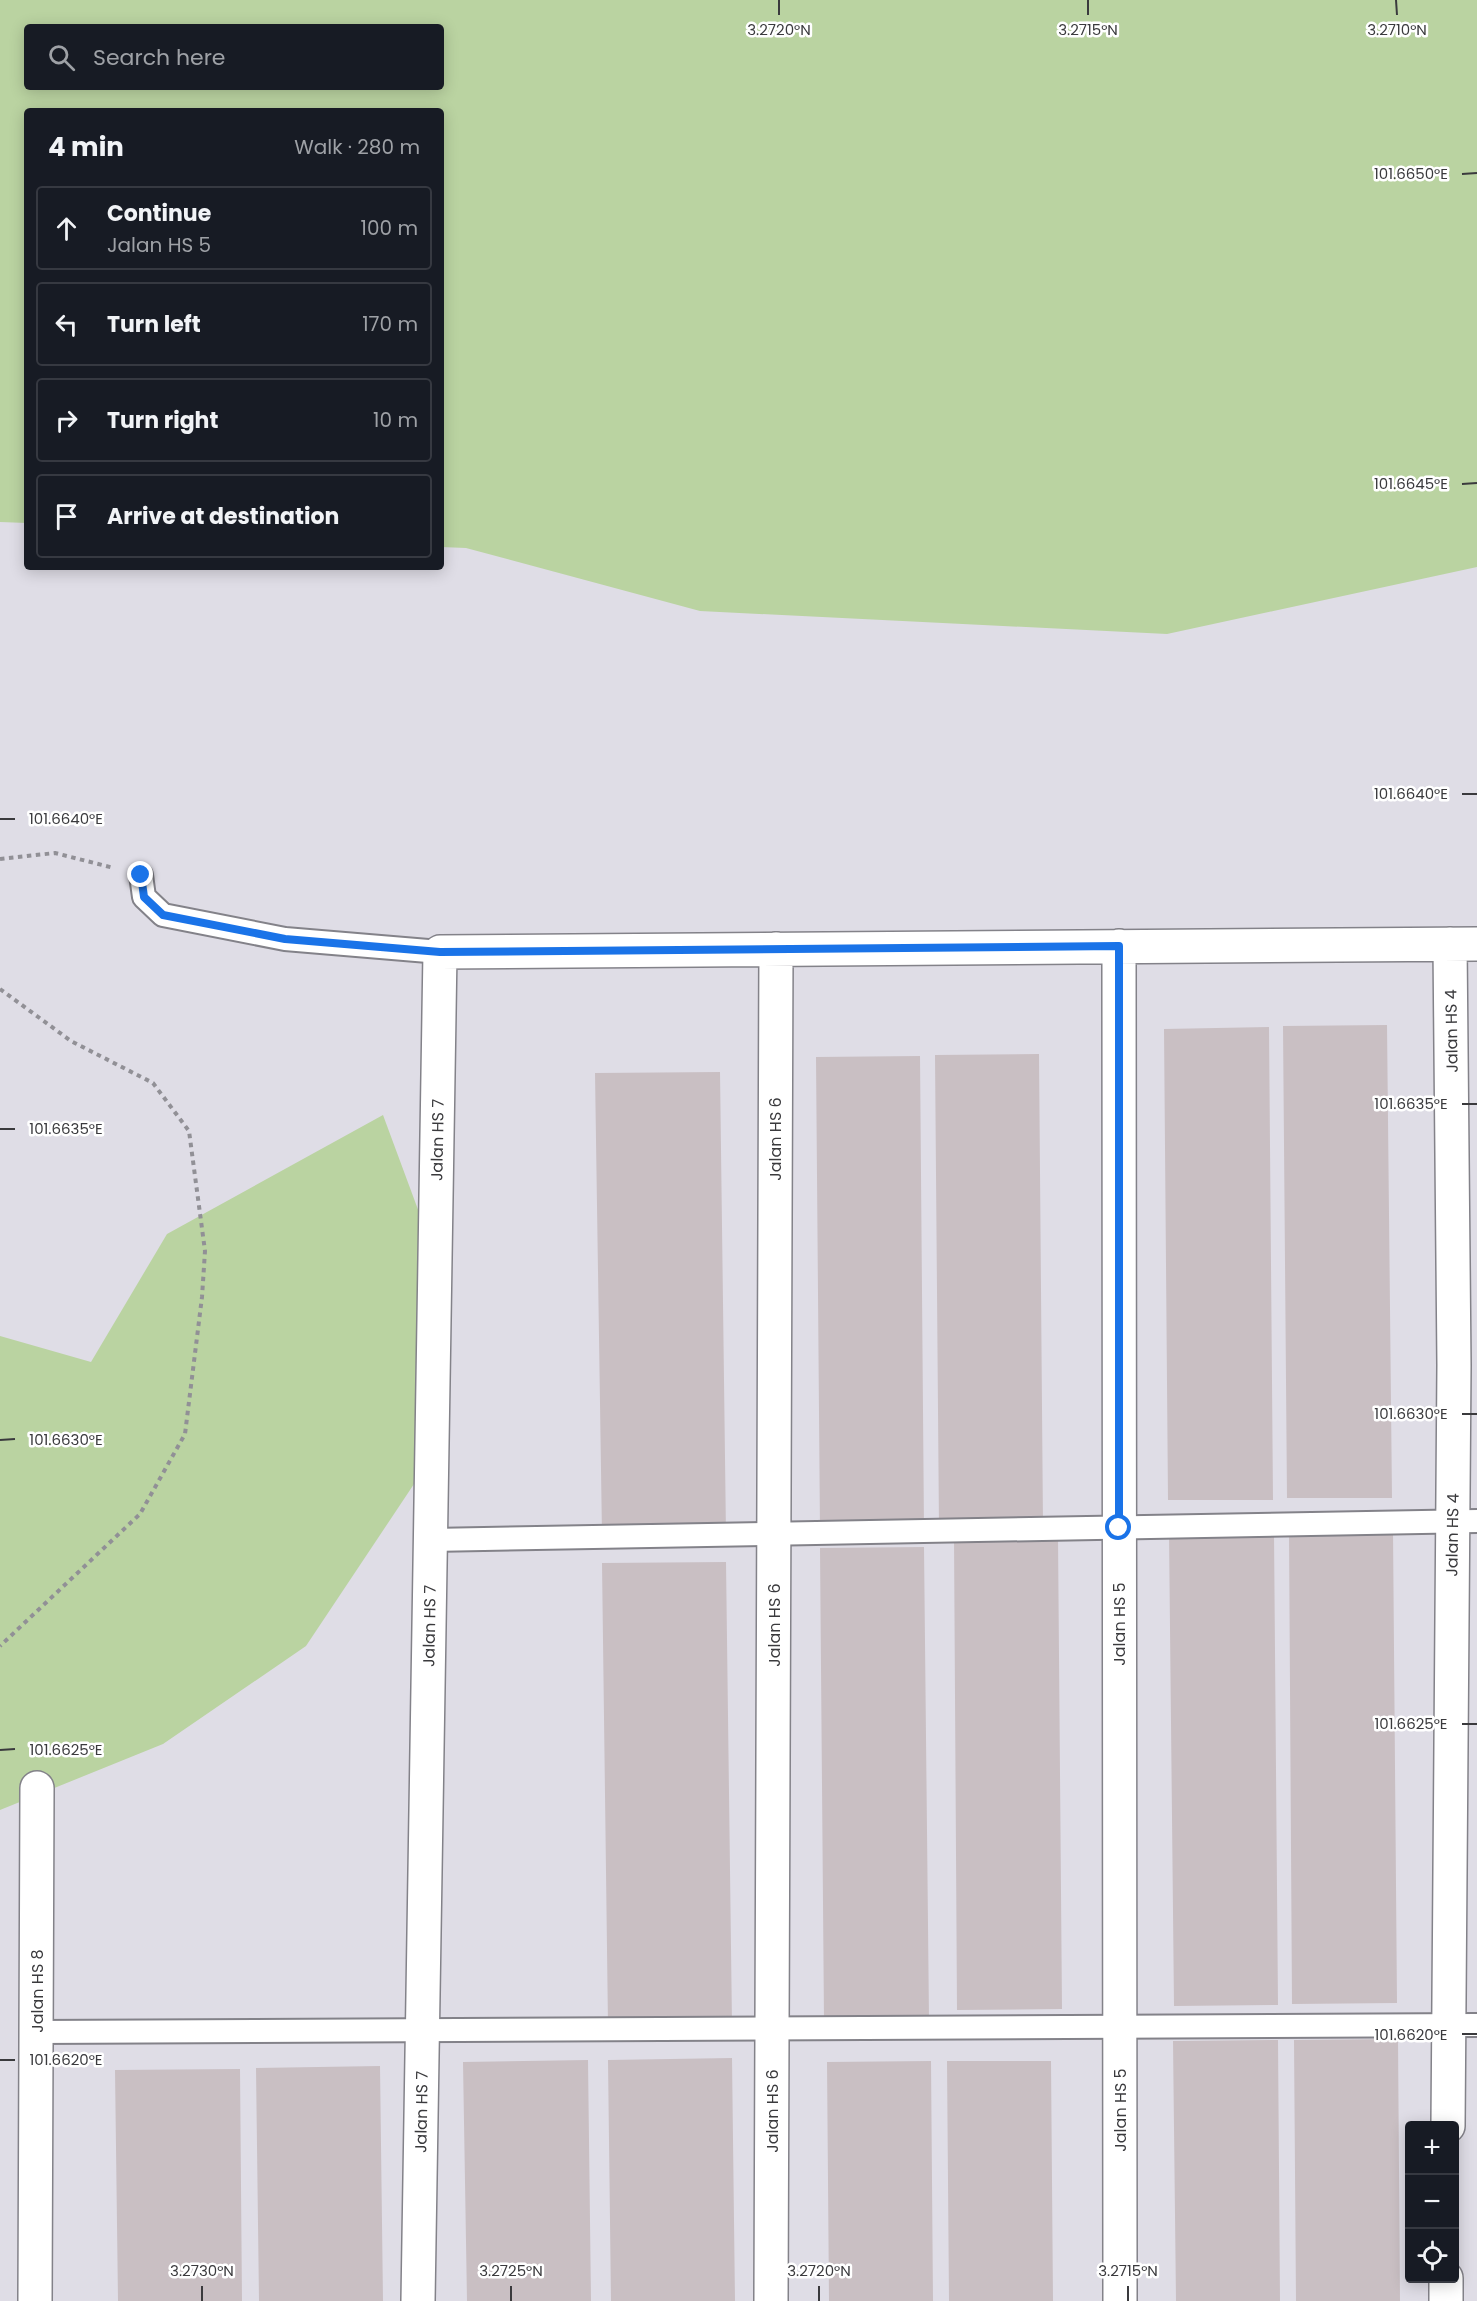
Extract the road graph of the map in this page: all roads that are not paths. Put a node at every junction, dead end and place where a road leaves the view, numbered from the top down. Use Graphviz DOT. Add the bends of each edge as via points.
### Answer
graph roads {
  1 [pos="141,875"];
  2 [pos="1463,944"];
  3 [pos="1119,946"];
  4 [pos="776,949"];
  5 [pos="440,952"];
  6 [pos="1465,1521"];
  7 [pos="1119,1528"];
  8 [pos="774,1534"];
  9 [pos="431,1540"];
  10 [pos="37,1788"];
  11 [pos="1463,2025"];
  12 [pos="1120,2027"];
  13 [pos="772,2028"];
  14 [pos="422,2030"];
  15 [pos="36,2032"];
  16 [pos="1449,2121"];
  17 [pos="1446,2283"];
  18 [pos="35,2301"];
  19 [pos="418,2301"];
  20 [pos="771,2301"];
  21 [pos="1120,2301"];
  22 [pos="1446,2301"];
  1 -- 5 [label="lane" via="144,897 163,915 285,939"];
  2 -- 3 [label="street"];
  2 -- 6 [label="street, Jalan HS 4" via="1454,1365"];
  3 -- 4 [label="street"];
  3 -- 7 [label="street, Jalan HS 5"];
  4 -- 5 [label="street"];
  4 -- 8 [label="street, Jalan HS 6"];
  5 -- 9 [label="street, Jalan HS 7"];
  6 -- 7 [label="lane"];
  6 -- 11 [label="street, Jalan HS 4"];
  7 -- 8 [label="lane"];
  7 -- 12 [label="street, Jalan HS 5"];
  8 -- 9 [label="lane"];
  8 -- 13 [label="street, Jalan HS 6"];
  9 -- 14 [label="street, Jalan HS 7"];
  10 -- 15 [label="street, Jalan HS 8"];
  11 -- 12 [label="lane"];
  11 -- 16 [label="street, Jalan HS 4"];
  12 -- 13 [label="lane"];
  12 -- 21 [label="street, Jalan HS 5"];
  13 -- 14 [label="lane"];
  13 -- 20 [label="street, Jalan HS 6"];
  14 -- 15 [label="lane"];
  14 -- 19 [label="street, Jalan HS 7"];
  15 -- 18 [label="street, Jalan HS 8"];
  17 -- 22 [label="street"];
}
